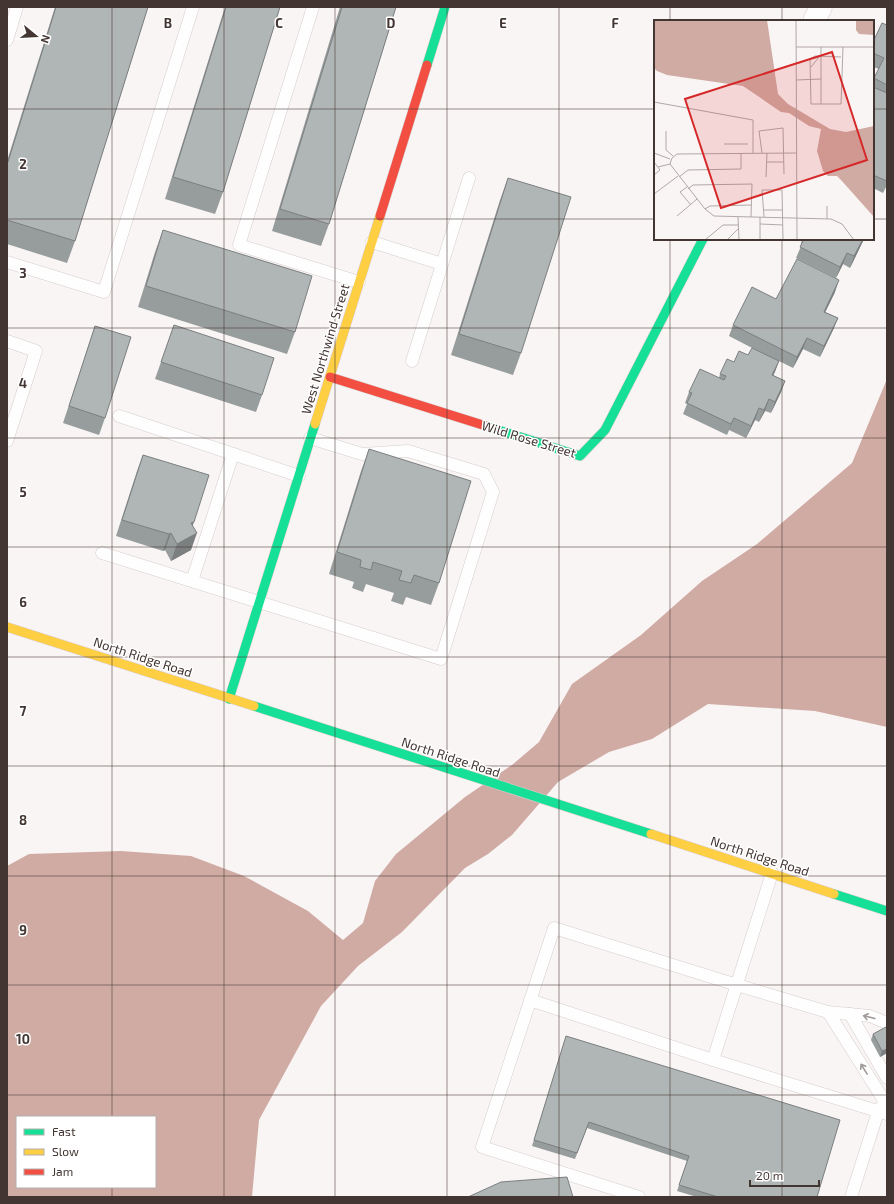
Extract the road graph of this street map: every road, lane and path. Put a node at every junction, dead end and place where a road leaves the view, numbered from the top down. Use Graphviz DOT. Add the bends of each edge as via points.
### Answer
graph roads {
  1 [pos="17,7"];
  2 [pos="193,7"];
  3 [pos="313,7"];
  4 [pos="445,7"];
  5 [pos="821,7"];
  6 [pos="814,20"];
  7 [pos="7,40"];
  8 [pos="470,178"];
  9 [pos="702,240"];
  10 [pos="372,242"];
  11 [pos="7,262"];
  12 [pos="442,264"];
  13 [pos="359,282"];
  14 [pos="7,341"];
  15 [pos="412,361"];
  16 [pos="330,377"];
  17 [pos="119,416"];
  18 [pos="310,438"];
  19 [pos="7,441"];
  20 [pos="233,454"];
  21 [pos="299,476"];
  22 [pos="102,553"];
  23 [pos="192,581"];
  24 [pos="259,602"];
  25 [pos="7,627"];
  26 [pos="229,699"];
  27 [pos="772,874"];
  28 [pos="887,911"];
  29 [pos="737,985"];
  30 [pos="530,1000"];
  31 [pos="828,1012"];
  32 [pos="850,1014"];
  33 [pos="887,1023"];
  34 [pos="713,1060"];
  35 [pos="887,1078"];
  36 [pos="886,1101"];
  37 [pos="882,1113"];
  38 [pos="639,1197"];
  39 [pos="851,1197"];
  1 -- 7 [label="lane"];
  2 -- 11 [label="lane" via="104,292"];
  3 -- 13 [label="lane" via="239,245"];
  4 -- 10 [label="street, West Northwind Street"];
  5 -- 6 [label="street"];
  8 -- 12 [label="lane"];
  9 -- 16 [label="street, Wild Rose Street" via="605,430 580,456"];
  10 -- 12 [label="lane"];
  10 -- 13 [label="street, West Northwind Street"];
  12 -- 15 [label="lane"];
  13 -- 16 [label="street, West Northwind Street"];
  14 -- 19 [label="lane" via="36,351"];
  16 -- 18 [label="street, West Northwind Street"];
  17 -- 20 [label="lane"];
  18 -- 21 [label="street, West Northwind Street"];
  18 -- 24 [label="lane" via="362,454 408,451 484,474 493,492 440,659"];
  20 -- 21 [label="lane"];
  20 -- 23 [label="lane"];
  21 -- 24 [label="street, West Northwind Street"];
  22 -- 23 [label="lane"];
  23 -- 24 [label="lane"];
  24 -- 26 [label="street, West Northwind Street"];
  25 -- 26 [label="street, North Ridge Road"];
  26 -- 27 [label="street, North Ridge Road"];
  27 -- 28 [label="street, North Ridge Road"];
  27 -- 29 [label="lane"];
  29 -- 30 [label="lane" via="554,928"];
  29 -- 31 [label="lane"];
  29 -- 34 [label="lane"];
  30 -- 34 [label="lane"];
  30 -- 38 [label="lane" via="482,1147"];
  31 -- 32 [label="lane"];
  36 -- 31 [label="lane, one-way"];
  33 -- 32 [label="lane, one-way" via="870,1016"];
  32 -- 35 [label="lane"];
  34 -- 37 [label="lane"];
  36 -- 37 [label="lane"];
  37 -- 39 [label="lane"];
}
